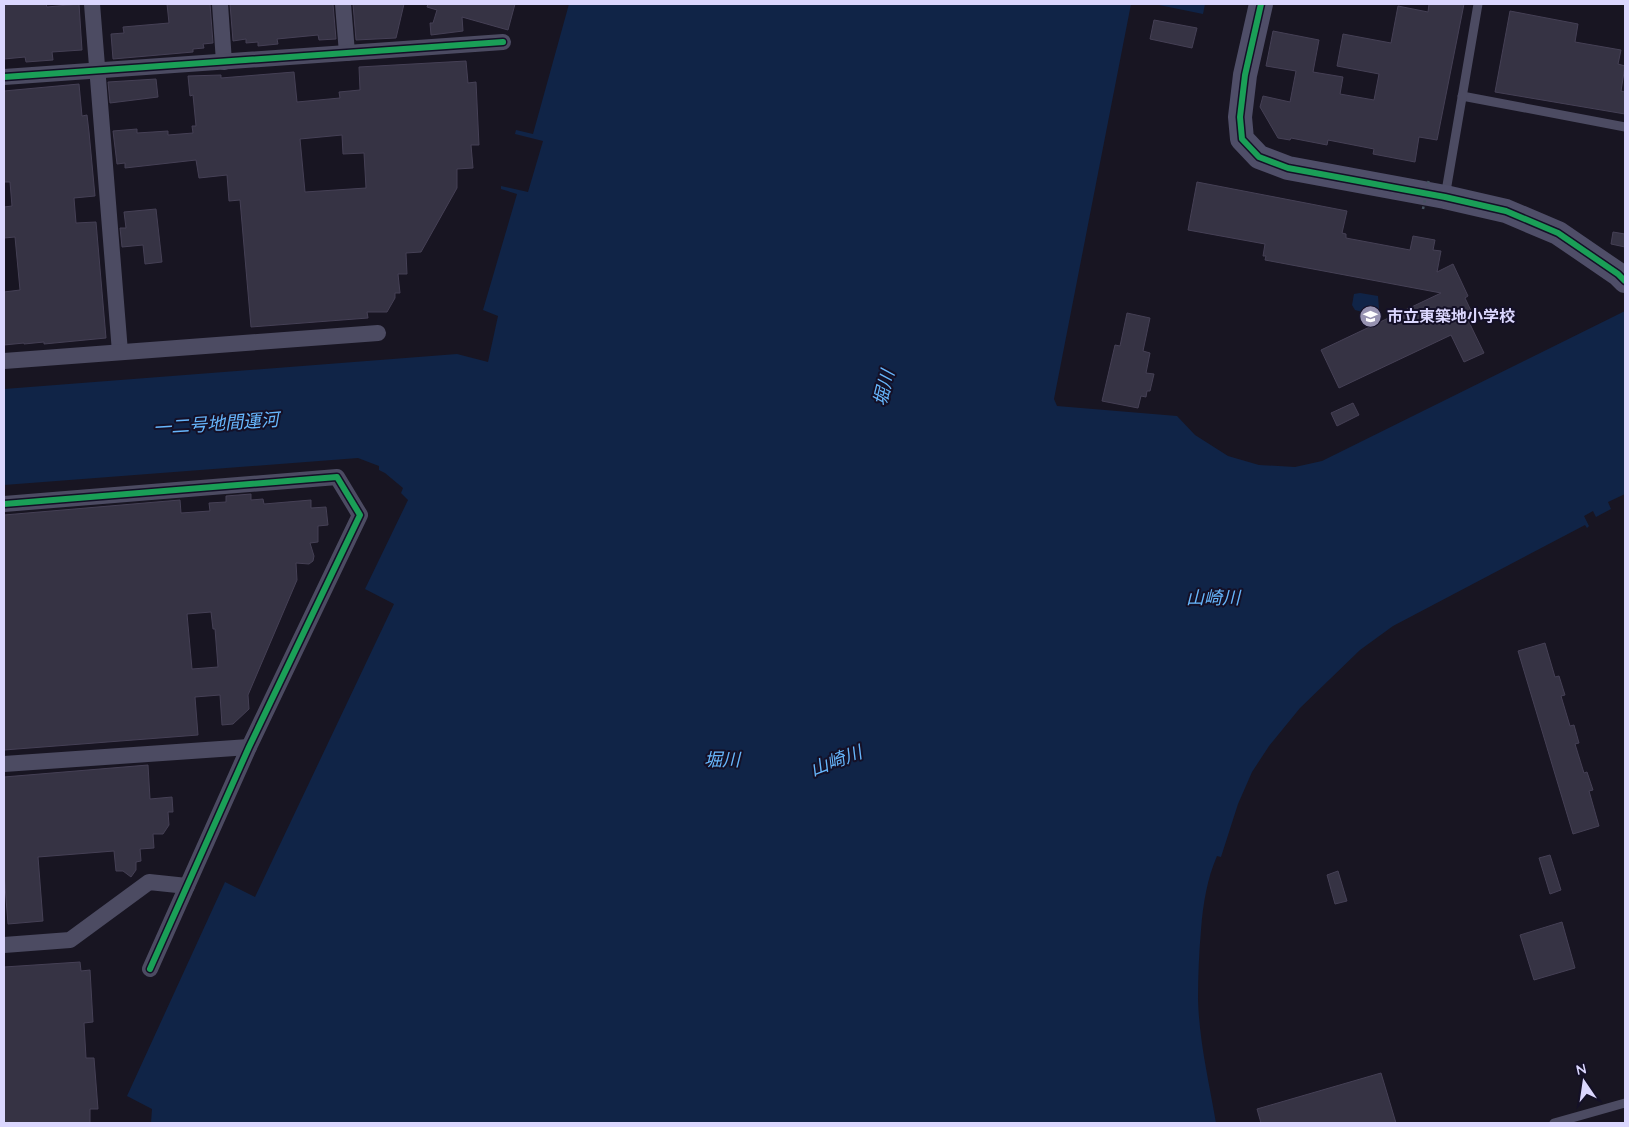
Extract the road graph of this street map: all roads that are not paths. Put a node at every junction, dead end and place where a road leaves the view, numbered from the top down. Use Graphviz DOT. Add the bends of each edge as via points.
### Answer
graph roads {
  1 [pos="92,4"];
  2 [pos="220,4"];
  3 [pos="344,4"];
  4 [pos="1261,4"];
  5 [pos="1478,4"];
  6 [pos="503,42"];
  7 [pos="347,53"];
  8 [pos="224,62"];
  9 [pos="97,71"];
  10 [pos="4,77"];
  11 [pos="1462,96"];
  12 [pos="1625,127"];
  13 [pos="1445,197"];
  14 [pos="1623,275"];
  15 [pos="378,333"];
  16 [pos="120,352"];
  17 [pos="4,361"];
  18 [pos="4,504"];
  19 [pos="249,747"];
  20 [pos="4,764"];
  21 [pos="187,886"];
  22 [pos="4,945"];
  23 [pos="150,969"];
  24 [pos="1625,1102"];
  25 [pos="1554,1123"];
  1 -- 9 [label="street"];
  2 -- 8 [label="street"];
  3 -- 7 [label="street"];
  4 -- 13 [label="street" via="1245,75 1240,117 1242,139 1258,157 1288,168"];
  5 -- 11 [label="lane"];
  6 -- 7 [label="street"];
  7 -- 8 [label="street"];
  8 -- 9 [label="street"];
  9 -- 10 [label="street"];
  9 -- 16 [label="street"];
  11 -- 12 [label="lane"];
  11 -- 13 [label="lane"];
  13 -- 14 [label="street" via="1506,211 1558,232"];
  15 -- 16 [label="street"];
  16 -- 17 [label="street"];
  18 -- 19 [label="street" via="337,478 360,515"];
  19 -- 20 [label="street"];
  19 -- 21 [label="street"];
  21 -- 22 [label="street" via="149,882 70,940"];
  21 -- 23 [label="street"];
  24 -- 25 [label="lane"];
}
